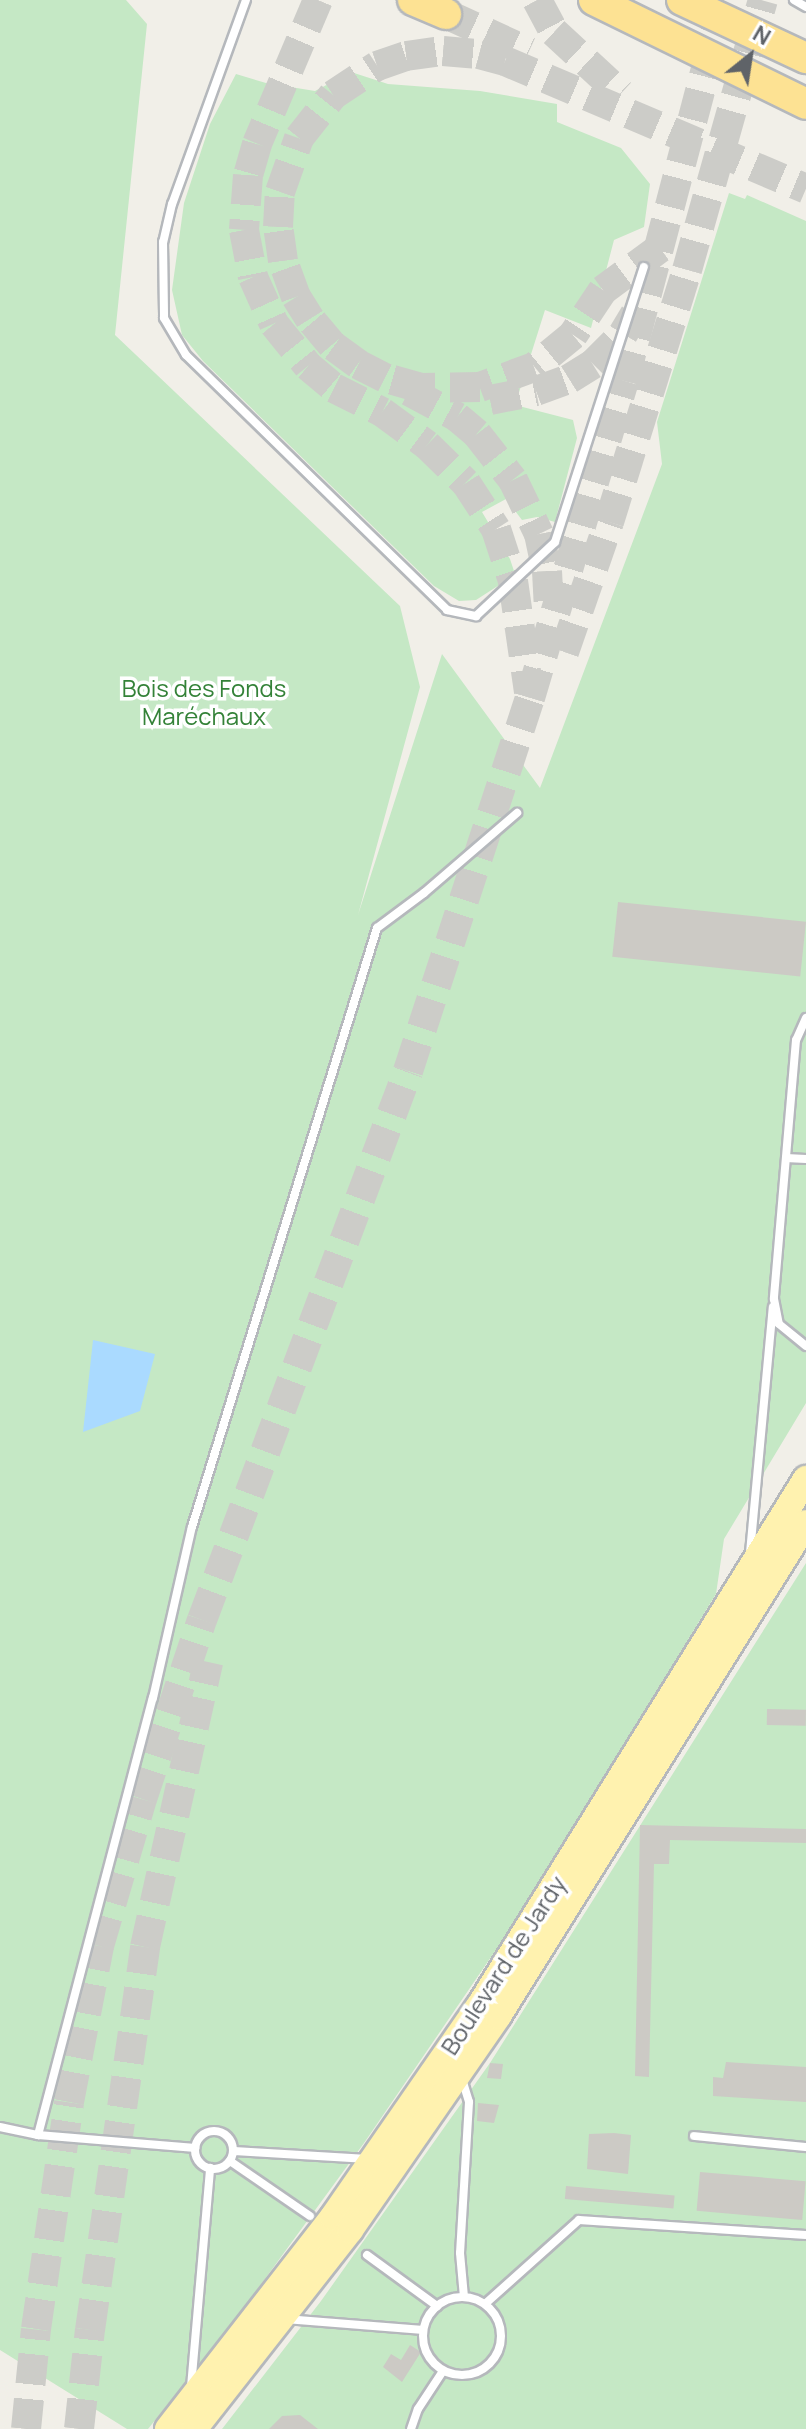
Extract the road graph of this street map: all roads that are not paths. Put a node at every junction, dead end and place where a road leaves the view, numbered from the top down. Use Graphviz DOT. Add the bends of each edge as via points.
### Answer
graph roads {
  1 [pos="246,0"];
  2 [pos="413,0"];
  3 [pos="594,0"];
  4 [pos="682,0"];
  5 [pos="794,0"];
  6 [pos="806,7"];
  7 [pos="446,14"];
  8 [pos="806,58"];
  9 [pos="806,104"];
  10 [pos="644,267"];
  11 [pos="517,813"];
  12 [pos="806,1018"];
  13 [pos="786,1158"];
  14 [pos="806,1159"];
  15 [pos="774,1299"];
  16 [pos="806,1346"];
  17 [pos="806,1479"];
  18 [pos="806,1523"];
  19 [pos="749,1572"];
  20 [pos="459,2072"];
  21 [pos="0,2127"];
  22 [pos="38,2135"];
  23 [pos="694,2136"];
  24 [pos="806,2147"];
  25 [pos="195,2148"];
  26 [pos="234,2151"];
  27 [pos="373,2160"];
  28 [pos="230,2161"];
  29 [pos="210,2168"];
  30 [pos="310,2216"];
  31 [pos="806,2235"];
  32 [pos="367,2255"];
  33 [pos="464,2297"];
  34 [pos="485,2304"];
  35 [pos="437,2306"];
  36 [pos="281,2318"];
  37 [pos="423,2330"];
  38 [pos="443,2371"];
  39 [pos="190,2401"];
  40 [pos="168,2429"];
  41 [pos="194,2429"];
  42 [pos="411,2429"];
  1 -- 10 [label="lane" via="172,204 163,242 164,318 186,355 447,610 476,616 555,542"];
  2 -- 7 [label="highway"];
  3 -- 9 [label="highway"];
  4 -- 8 [label="highway"];
  5 -- 6 [label="lane"];
  11 -- 22 [label="lane" via="377,928 192,1527"];
  12 -- 13 [label="lane" via="796,1040"];
  13 -- 14 [label="lane"];
  13 -- 15 [label="lane"];
  15 -- 16 [label="lane" via="779,1324"];
  15 -- 19 [label="lane"];
  17 -- 19 [label="main road, Boulevard de Jardy"];
  18 -- 20 [label="main road, Boulevard de Jardy"];
  19 -- 27 [label="main road, Boulevard de Jardy" via="480,2005"];
  20 -- 33 [label="lane" via="469,2102 460,2253"];
  20 -- 36 [label="main road, Boulevard de Jardy" via="350,2230"];
  21 -- 22 [label="lane"];
  22 -- 25 [label="lane"];
  23 -- 24 [label="lane"];
  25 -- 26 [label="lane" via="210,2130 222,2132"];
  25 -- 29 [label="lane" via="201,2164"];
  26 -- 27 [label="lane"];
  26 -- 28 [label="lane"];
  27 -- 39 [label="main road, Boulevard de Jardy"];
  28 -- 29 [label="lane"];
  28 -- 30 [label="lane"];
  29 -- 39 [label="lane"];
  31 -- 34 [label="lane" via="579,2220"];
  32 -- 35 [label="lane"];
  33 -- 34 [label="lane"];
  33 -- 35 [label="lane"];
  34 -- 38 [label="lane" via="500,2326 497,2356 472,2375"];
  35 -- 37 [label="lane"];
  36 -- 37 [label="lane"];
  36 -- 41 [label="main road, Boulevard de Jardy"];
  37 -- 38 [label="lane" via="430,2359"];
  38 -- 42 [label="lane"];
  39 -- 40 [label="main road, Boulevard de Jardy"];
}
